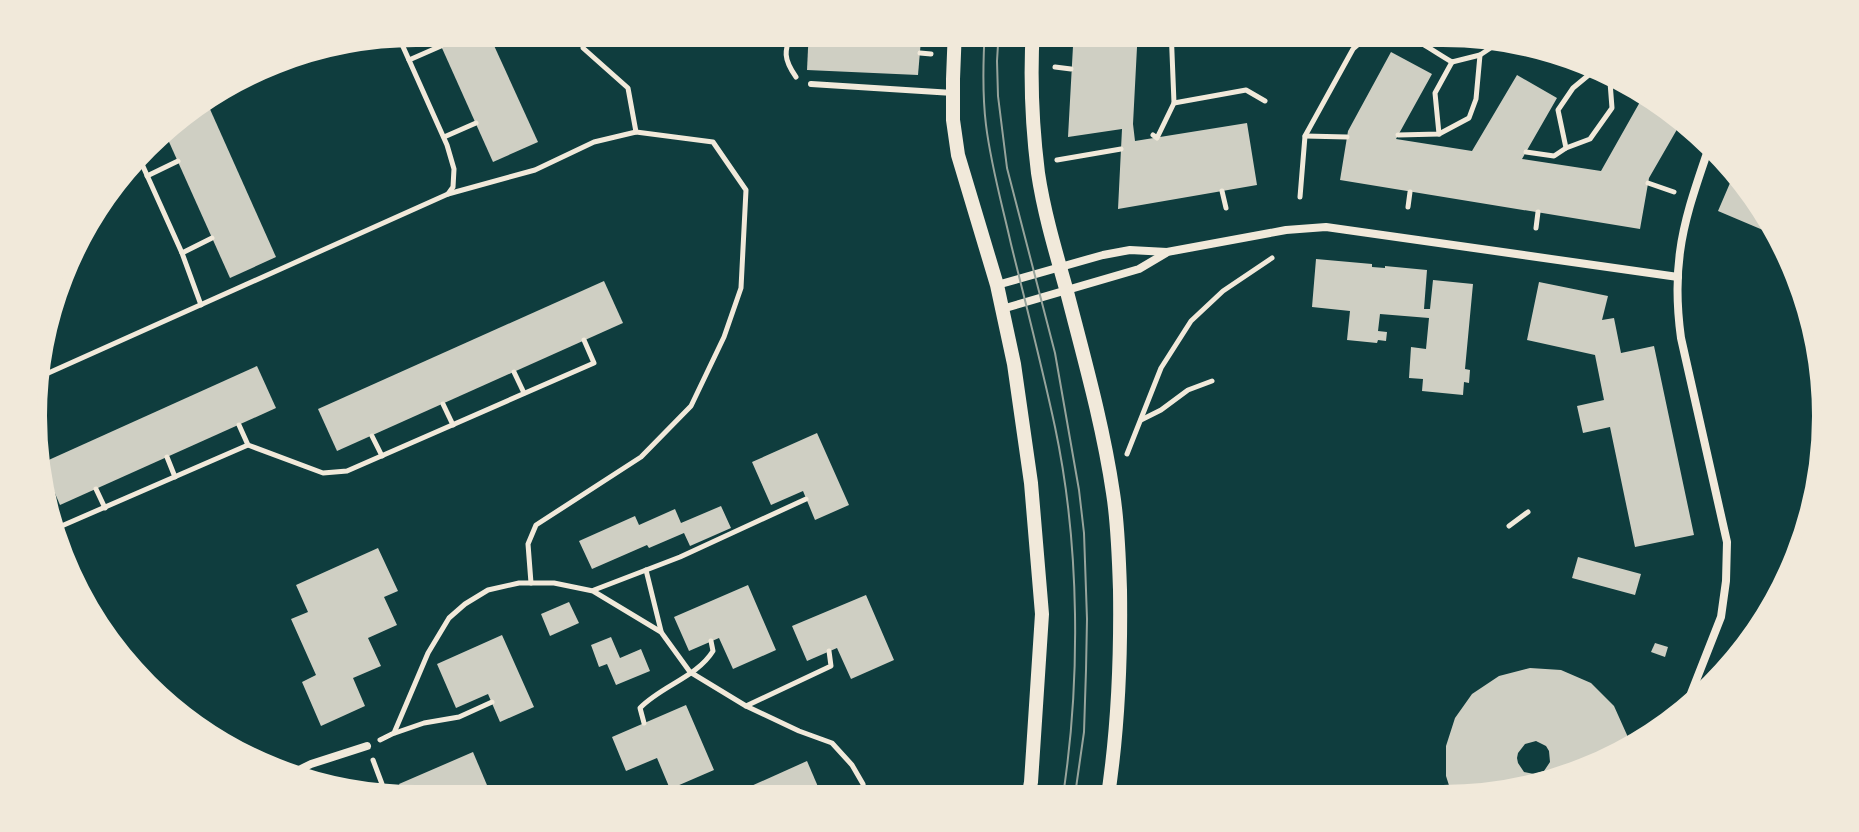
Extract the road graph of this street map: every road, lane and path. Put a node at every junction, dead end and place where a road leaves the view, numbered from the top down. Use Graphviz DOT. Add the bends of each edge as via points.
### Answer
graph roads {
  1 [pos="580,42"];
  2 [pos="583,42"];
  3 [pos="788,42"];
  4 [pos="955,42"];
  5 [pos="1032,42"];
  6 [pos="1361,42"];
  7 [pos="1413,42"];
  8 [pos="401,43"];
  9 [pos="1137,43"];
  10 [pos="1170,44"];
  11 [pos="1494,45"];
  12 [pos="441,46"];
  13 [pos="583,48"];
  14 [pos="920,53"];
  15 [pos="931,54"];
  16 [pos="1480,55"];
  17 [pos="409,60"];
  18 [pos="1452,62"];
  19 [pos="1055,67"];
  20 [pos="1071,69"];
  21 [pos="1591,73"];
  22 [pos="1610,82"];
  23 [pos="811,84"];
  24 [pos="953,93"];
  25 [pos="1265,101"];
  26 [pos="1174,103"];
  27 [pos="476,123"];
  28 [pos="636,132"];
  29 [pos="1439,134"];
  30 [pos="1153,135"];
  31 [pos="1398,135"];
  32 [pos="1305,136"];
  33 [pos="444,137"];
  34 [pos="1347,137"];
  35 [pos="1566,148"];
  36 [pos="1121,149"];
  37 [pos="1526,152"];
  38 [pos="1707,152"];
  39 [pos="1057,160"];
  40 [pos="178,161"];
  41 [pos="141,163"];
  42 [pos="147,176"];
  43 [pos="1648,183"];
  44 [pos="1222,191"];
  45 [pos="1410,192"];
  46 [pos="1674,192"];
  47 [pos="448,194"];
  48 [pos="1300,197"];
  49 [pos="1408,207"];
  50 [pos="1226,208"];
  51 [pos="1538,212"];
  52 [pos="1536,228"];
  53 [pos="212,238"];
  54 [pos="1167,252"];
  55 [pos="182,253"];
  56 [pos="1272,258"];
  57 [pos="1060,266"];
  58 [pos="1678,277"];
  59 [pos="997,285"];
  60 [pos="1066,291"];
  61 [pos="201,305"];
  62 [pos="1002,309"];
  63 [pos="584,340"];
  64 [pos="514,372"];
  65 [pos="44,375"];
  66 [pos="1212,381"];
  67 [pos="524,393"];
  68 [pos="443,404"];
  69 [pos="1141,420"];
  70 [pos="239,425"];
  71 [pos="453,425"];
  72 [pos="372,436"];
  73 [pos="248,445"];
  74 [pos="1127,455"];
  75 [pos="382,456"];
  76 [pos="167,457"];
  77 [pos="175,477"];
  78 [pos="96,489"];
  79 [pos="806,499"];
  80 [pos="105,508"];
  81 [pos="1528,512"];
  82 [pos="1509,526"];
  83 [pos="59,527"];
  84 [pos="646,570"];
  85 [pos="531,583"];
  86 [pos="593,591"];
  87 [pos="661,632"];
  88 [pos="711,641"];
  89 [pos="829,651"];
  90 [pos="690,672"];
  91 [pos="1689,698"];
  92 [pos="492,702"];
  93 [pos="746,706"];
  94 [pos="644,723"];
  95 [pos="394,733"];
  96 [pos="367,746"];
  97 [pos="298,771"];
  98 [pos="383,788"];
  99 [pos="864,790"];
  100 [pos="1029,790"];
  101 [pos="1109,790"];
  1 -- 13 [label="path"];
  2 -- 13 [label="path"];
  3 -- 23 [label="path" via="787,63 799,82"];
  4 -- 24 [label="street"];
  5 -- 57 [label="street" via="1039,175"];
  6 -- 32 [label="path"];
  7 -- 18 [label="path"];
  8 -- 17 [label="path"];
  9 -- 10 [label="path"];
  10 -- 26 [label="path"];
  11 -- 16 [label="path"];
  12 -- 17 [label="path"];
  13 -- 28 [label="path" via="628,88"];
  14 -- 15 [label="path"];
  16 -- 18 [label="path"];
  16 -- 29 [label="path" via="1469,118"];
  17 -- 33 [label="path"];
  18 -- 29 [label="path" via="1435,93"];
  19 -- 20 [label="path"];
  21 -- 35 [label="path" via="1558,110"];
  22 -- 35 [label="path" via="1612,108 1590,139"];
  23 -- 24 [label="lane"];
  24 -- 59 [label="street" via="958,155"];
  25 -- 26 [label="path" via="1246,90"];
  26 -- 30 [label="path" via="1157,138"];
  27 -- 33 [label="path"];
  28 -- 47 [label="path" via="594,142 535,170"];
  28 -- 85 [label="path" via="713,142 738,178 746,190 741,288 691,406 641,457 536,525 528,544"];
  29 -- 31 [label="path"];
  32 -- 34 [label="path"];
  32 -- 48 [label="path"];
  33 -- 47 [label="path" via="454,169"];
  35 -- 37 [label="path" via="1554,156"];
  36 -- 39 [label="path"];
  38 -- 58 [label="street" via="1686,219"];
  40 -- 42 [label="path"];
  41 -- 42 [label="path"];
  42 -- 55 [label="path"];
  43 -- 46 [label="path"];
  44 -- 50 [label="path"];
  45 -- 49 [label="path"];
  47 -- 61 [label="path"];
  51 -- 52 [label="path"];
  53 -- 55 [label="path"];
  54 -- 57 [label="street" via="1130,250"];
  54 -- 58 [label="street" via="1326,227"];
  54 -- 60 [label="street" via="1139,269"];
  55 -- 61 [label="path"];
  56 -- 69 [label="path" via="1223,291 1191,321 1161,368"];
  57 -- 59 [label="street"];
  57 -- 60 [label="street"];
  58 -- 91 [label="street" via="1681,338 1727,542 1721,617"];
  59 -- 62 [label="street"];
  60 -- 62 [label="street"];
  60 -- 101 [label="street" via="1113,494 1121,642"];
  61 -- 65 [label="path"];
  62 -- 100 [label="street" via="1031,483 1042,614"];
  63 -- 67 [label="path" via="594,363"];
  64 -- 67 [label="path"];
  66 -- 69 [label="path"];
  67 -- 71 [label="path"];
  68 -- 71 [label="path"];
  69 -- 74 [label="path"];
  70 -- 73 [label="path"];
  71 -- 75 [label="path"];
  72 -- 75 [label="path"];
  73 -- 75 [label="path" via="323,473 347,471"];
  73 -- 77 [label="path"];
  76 -- 77 [label="path"];
  77 -- 80 [label="path"];
  78 -- 80 [label="path"];
  79 -- 84 [label="path"];
  80 -- 83 [label="path"];
  81 -- 82 [label="path"];
  84 -- 86 [label="path"];
  84 -- 87 [label="path"];
  85 -- 86 [label="path"];
  85 -- 95 [label="path" via="488,590 449,618"];
  86 -- 87 [label="path"];
  87 -- 90 [label="path"];
  88 -- 90 [label="path" via="709,658"];
  89 -- 93 [label="path" via="831,666"];
  90 -- 93 [label="path"];
  90 -- 94 [label="path" via="640,708"];
  92 -- 95 [label="path" via="459,717"];
  93 -- 99 [label="path" via="832,743 852,765"];
  95 -- 96 [label="path"];
  96 -- 97 [label="street"];
  96 -- 98 [label="path"];
}
